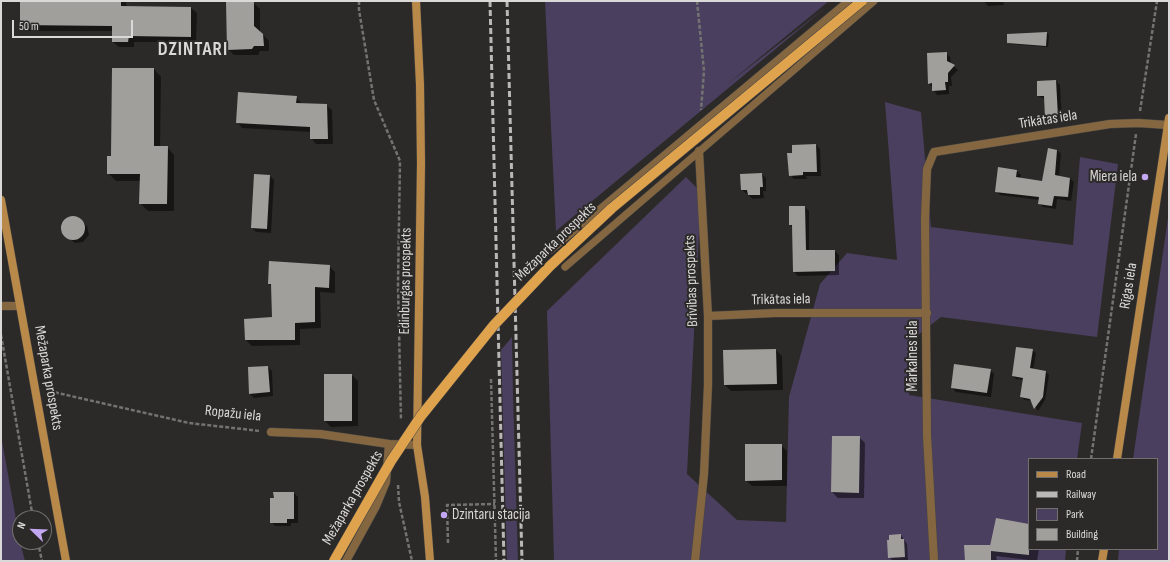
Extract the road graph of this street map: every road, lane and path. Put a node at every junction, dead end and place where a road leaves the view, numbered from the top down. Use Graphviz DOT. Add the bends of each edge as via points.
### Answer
graph roads {
  1 [pos="359,1"];
  2 [pos="416,1"];
  3 [pos="697,1"];
  4 [pos="848,1"];
  5 [pos="862,1"];
  6 [pos="874,1"];
  7 [pos="1157,1"];
  8 [pos="1168,122"];
  9 [pos="1138,123"];
  10 [pos="698,126"];
  11 [pos="700,151"];
  12 [pos="934,152"];
  13 [pos="1,200"];
  14 [pos="551,250"];
  15 [pos="565,267"];
  16 [pos="1,306"];
  17 [pos="20,306"];
  18 [pos="927,313"];
  19 [pos="708,316"];
  20 [pos="1,335"];
  21 [pos="491,379"];
  22 [pos="49,391"];
  23 [pos="401,421"];
  24 [pos="271,432"];
  25 [pos="389,444"];
  26 [pos="416,445"];
  27 [pos="1091,458"];
  28 [pos="1117,458"];
  29 [pos="398,480"];
  30 [pos="494,504"];
  31 [pos="32,510"];
  32 [pos="448,543"];
  33 [pos="40,550"];
  34 [pos="1078,550"];
  35 [pos="1104,550"];
  36 [pos="42,561"];
  37 [pos="66,561"];
  38 [pos="334,561"];
  39 [pos="346,561"];
  40 [pos="412,561"];
  41 [pos="430,561"];
  42 [pos="496,561"];
  43 [pos="695,561"];
  44 [pos="934,561"];
  45 [pos="1077,561"];
  46 [pos="1102,561"];
  1 -- 23 [label="path" via="358,10 374,100 400,161 398,284"];
  2 -- 26 [label="street, Edinburgas prospekts" via="421,162"];
  3 -- 10 [label="path" via="704,72"];
  4 -- 10 [label="lane"];
  5 -- 38 [label="main road, Mežaparka prospekts, bridge" via="612,208 550,266 494,325 422,416 391,461"];
  6 -- 11 [label="lane"];
  7 -- 9 [label="path"];
  8 -- 9 [label="street, Trikātas iela"];
  8 -- 28 [label="street, Rīgas iela"];
  9 -- 12 [label="street, Trikātas iela" via="1110,124"];
  9 -- 27 [label="path"];
  10 -- 11 [label="lane, Brīvības prospekts"];
  10 -- 14 [label="lane"];
  11 -- 15 [label="lane"];
  11 -- 19 [label="street, Brīvības prospekts"];
  12 -- 18 [label="street, Mārkalnes iela" via="927,169"];
  13 -- 17 [label="street, Mežaparka prospekts"];
  16 -- 17 [label="street"];
  17 -- 37 [label="street, Mežaparka prospekts"];
  18 -- 19 [label="street, Trikātas iela"];
  18 -- 44 [label="street, Mārkalnes iela" via="927,436"];
  19 -- 43 [label="street, Brīvības prospekts" via="704,474"];
  20 -- 31 [label="path"];
  21 -- 30 [label="path"];
  22 -- 24 [label="path, Ropažu iela" via="189,423"];
  24 -- 25 [label="street, Ropažu iela" via="320,434"];
  25 -- 26 [label="street, Ropažu iela"];
  25 -- 39 [label="street" via="386,482"];
  26 -- 41 [label="street, Edinburgas prospekts" via="425,497"];
  29 -- 40 [label="path" via="399,502"];
  30 -- 32 [label="path" via="447,505"];
  30 -- 42 [label="path"];
  33 -- 36 [label="path"];
  34 -- 45 [label="path"];
  35 -- 46 [label="street"];
}
